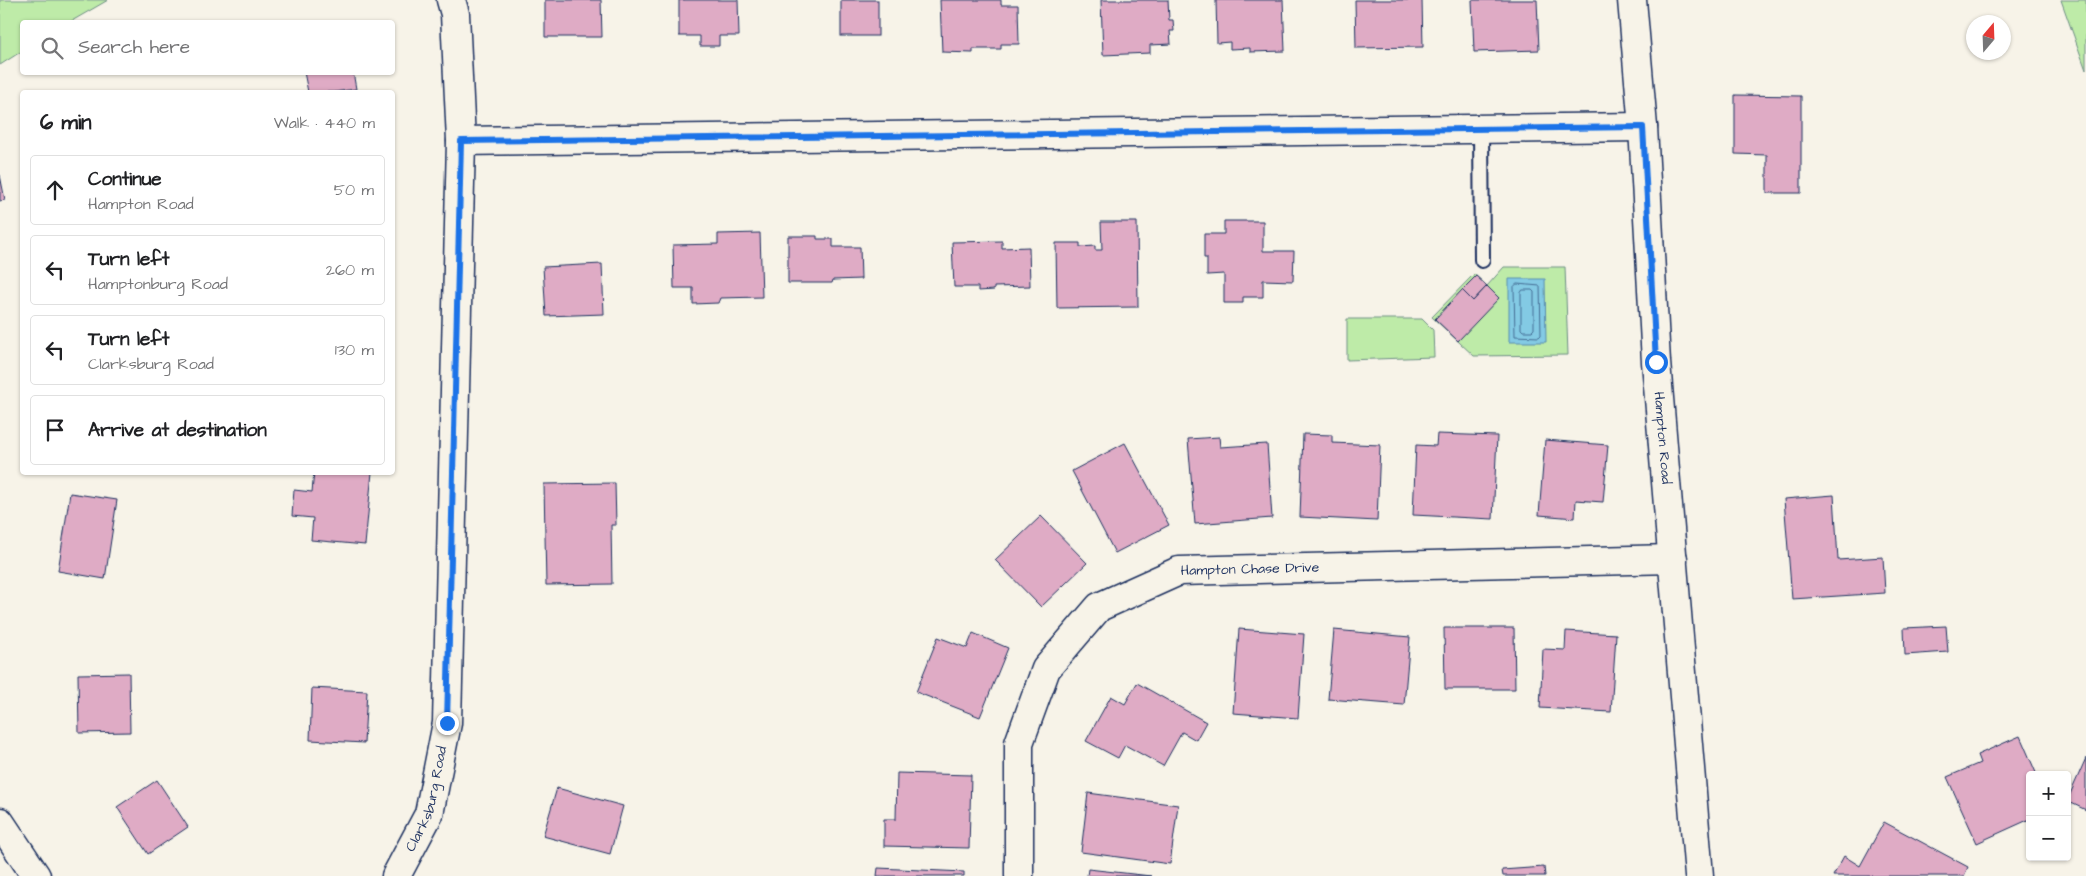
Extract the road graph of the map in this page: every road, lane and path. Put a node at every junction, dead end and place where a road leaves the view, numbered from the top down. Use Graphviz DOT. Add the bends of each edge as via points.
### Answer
graph roads {
  1 [pos="451,0"];
  2 [pos="1632,0"];
  3 [pos="1643,127"];
  4 [pos="1481,128"];
  5 [pos="461,141"];
  6 [pos="1482,260"];
  7 [pos="1673,559"];
  8 [pos="0,822"];
  9 [pos="36,876"];
  10 [pos="396,876"];
  11 [pos="1019,876"];
  12 [pos="1699,876"];
  1 -- 5 [label="street, Clarksburg Road" via="455,14"];
  2 -- 3 [label="street, Hampton Road"];
  3 -- 4 [label="street"];
  3 -- 7 [label="street, Hampton Road" via="1656,362"];
  4 -- 5 [label="street"];
  4 -- 6 [label="lane"];
  5 -- 10 [label="street, Clarksburg Road" via="447,723 429,814"];
  7 -- 11 [label="street, Hampton Chase Drive" via="1179,571 1099,606 1046,669 1019,743"];
  7 -- 12 [label="street, Hampton Road"];
  8 -- 9 [label="street"];
}
